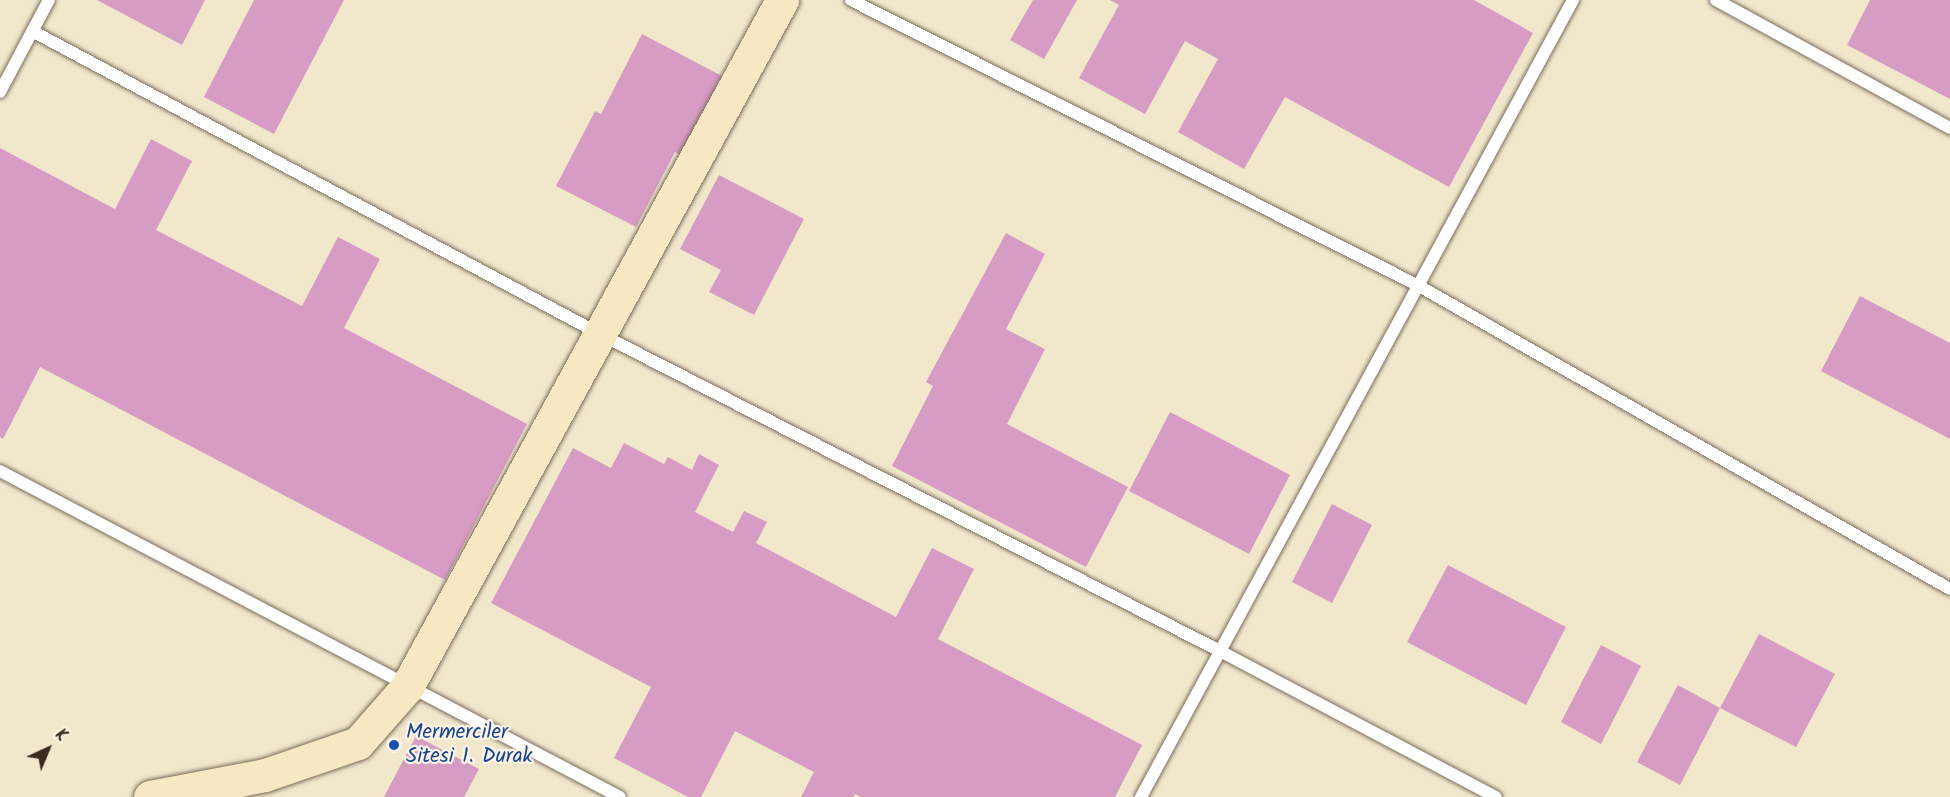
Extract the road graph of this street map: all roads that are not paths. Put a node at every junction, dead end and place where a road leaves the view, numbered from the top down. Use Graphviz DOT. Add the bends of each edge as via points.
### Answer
graph roads {
  1 [pos="49,0"];
  2 [pos="782,0"];
  3 [pos="851,0"];
  4 [pos="1573,0"];
  5 [pos="1716,0"];
  6 [pos="33,31"];
  7 [pos="0,92"];
  8 [pos="1950,128"];
  9 [pos="1419,286"];
  10 [pos="600,334"];
  11 [pos="0,471"];
  12 [pos="1950,589"];
  13 [pos="1220,651"];
  14 [pos="407,687"];
  15 [pos="150,797"];
  16 [pos="620,797"];
  17 [pos="1141,797"];
  18 [pos="1496,797"];
  1 -- 6 [label="lane"];
  2 -- 10 [label="street"];
  3 -- 9 [label="lane"];
  4 -- 9 [label="lane"];
  5 -- 8 [label="lane"];
  6 -- 7 [label="lane"];
  6 -- 10 [label="lane"];
  9 -- 12 [label="lane"];
  9 -- 13 [label="lane"];
  10 -- 13 [label="lane"];
  10 -- 14 [label="street"];
  11 -- 14 [label="lane"];
  13 -- 17 [label="lane"];
  13 -- 18 [label="lane"];
  14 -- 15 [label="street" via="358,744 265,775"];
  14 -- 16 [label="lane"];
}
